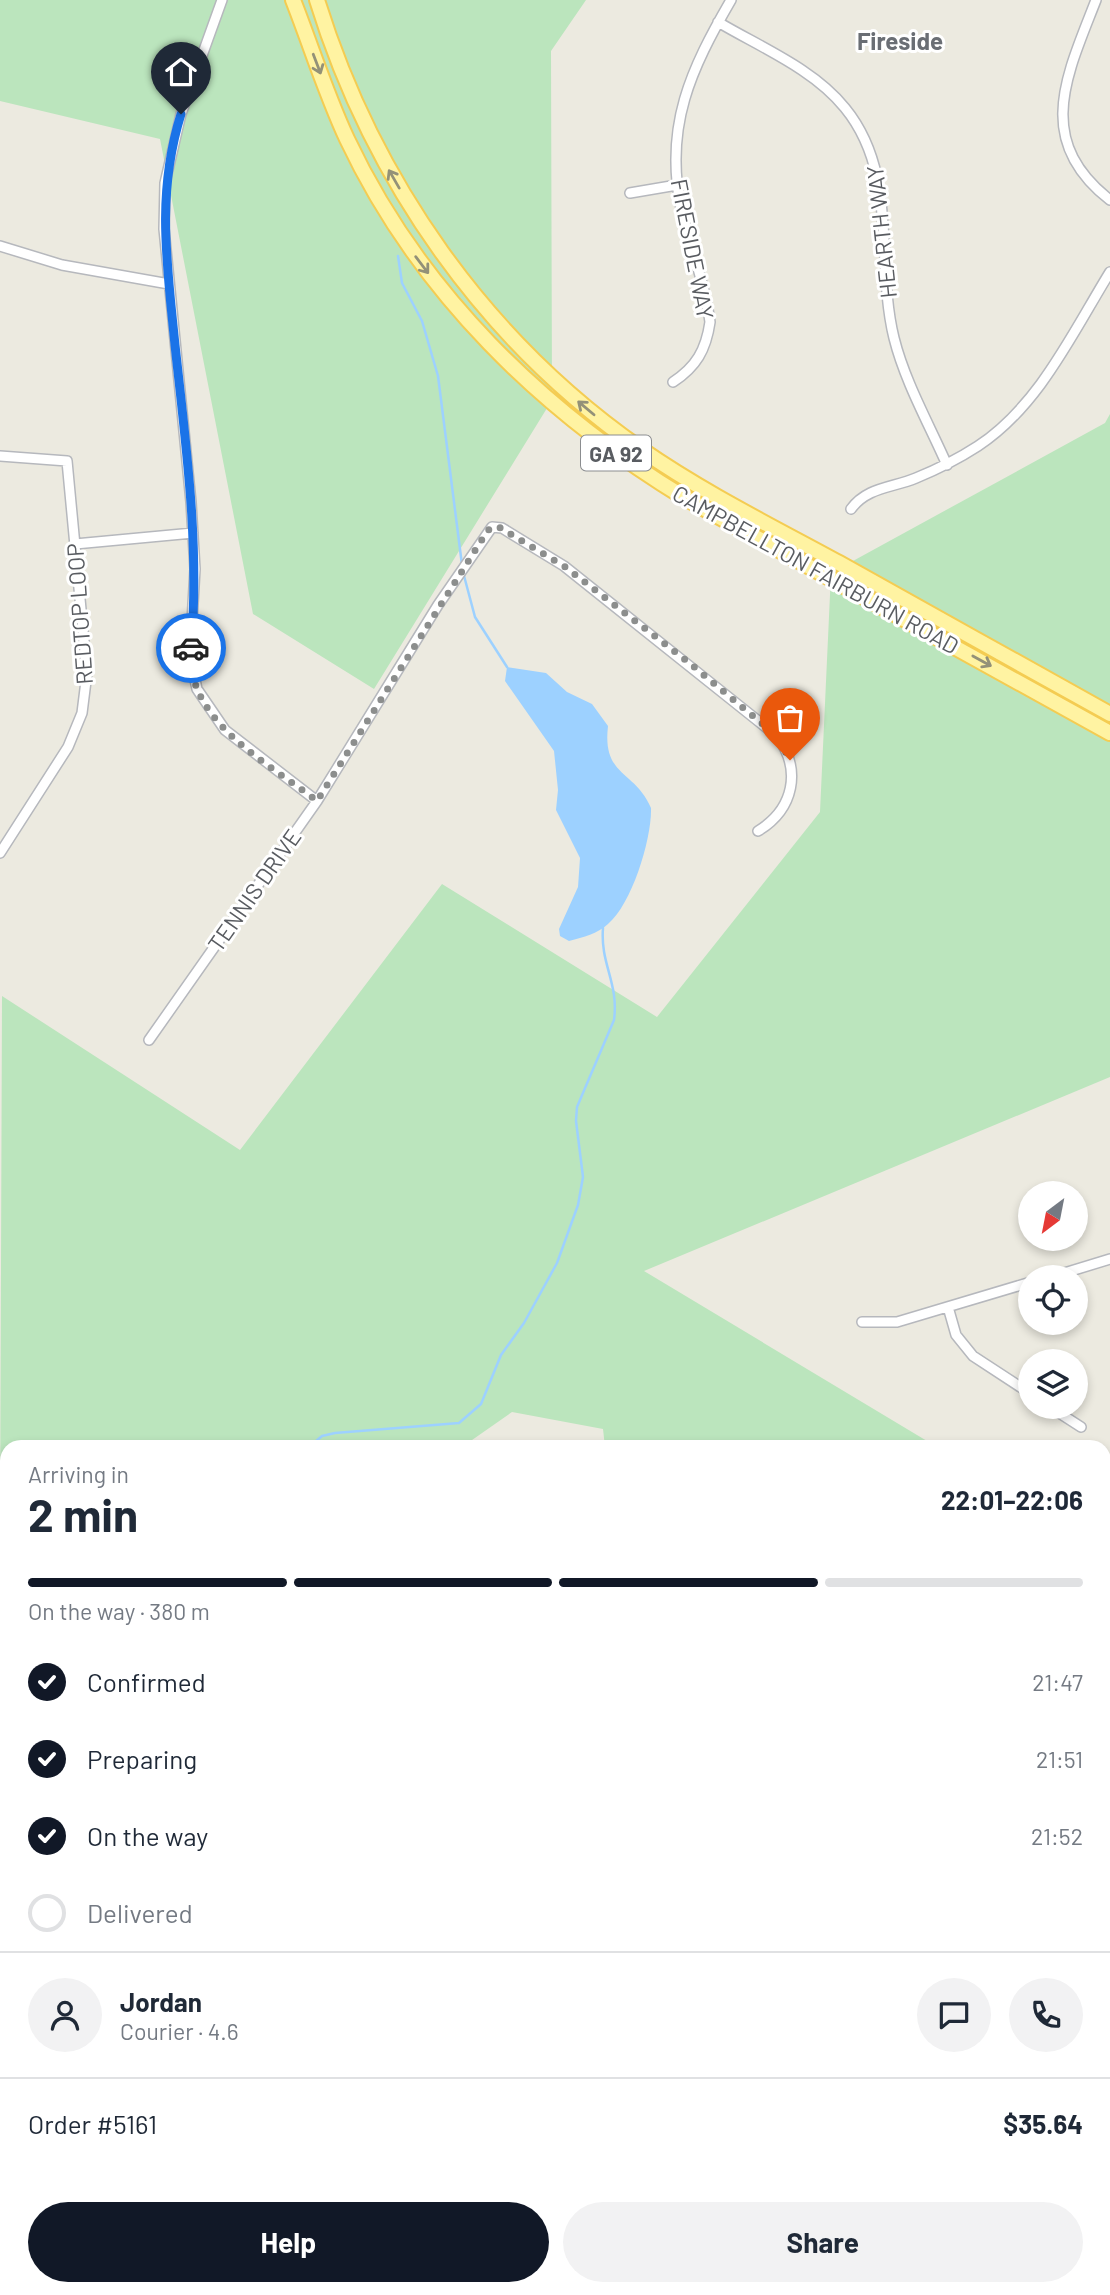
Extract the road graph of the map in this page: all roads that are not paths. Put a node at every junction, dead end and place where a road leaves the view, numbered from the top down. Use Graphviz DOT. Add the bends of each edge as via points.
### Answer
graph roads {
  1 [pos="222,0"];
  2 [pos="293,0"];
  3 [pos="317,0"];
  4 [pos="731,0"];
  5 [pos="1096,0"];
  6 [pos="718,22"];
  7 [pos="677,185"];
  8 [pos="630,193"];
  9 [pos="1110,200"];
  10 [pos="0,246"];
  11 [pos="1110,272"];
  12 [pos="169,284"];
  13 [pos="673,382"];
  14 [pos="0,456"];
  15 [pos="947,465"];
  16 [pos="850,509"];
  17 [pos="193,533"];
  18 [pos="75,544"];
  19 [pos="1110,714"];
  20 [pos="1110,733"];
  21 [pos="317,801"];
  22 [pos="758,831"];
  23 [pos="0,853"];
  24 [pos="149,1040"];
  25 [pos="1110,1259"];
  26 [pos="1088,1266"];
  27 [pos="1018,1287"];
  28 [pos="948,1307"];
  29 [pos="862,1322"];
  30 [pos="1018,1385"];
  31 [pos="1069,1419"];
  32 [pos="1081,1427"];
  1 -- 12 [label="street" via="173,140 164,206"];
  2 -- 20 [label="main road, CAMPBELLTON FAIRBURN ROAD / GA 92, one-way" via="343,129 385,209 463,315 539,391 600,442 685,498"];
  19 -- 3 [label="main road, CAMPBELLTON FAIRBURN ROAD / GA 92, one-way" via="665,466 570,394 501,327 422,225 361,117"];
  4 -- 6 [label="street, FIRESIDE WAY"];
  5 -- 9 [label="street" via="1064,83 1061,106 1072,157 1089,182"];
  6 -- 7 [label="street, FIRESIDE WAY" via="682,100 676,142"];
  6 -- 15 [label="street, HEARTH WAY" via="821,85 845,107 864,137 880,186 894,338"];
  7 -- 8 [label="street"];
  7 -- 13 [label="street, FIRESIDE WAY" via="708,308 707,342 699,358"];
  10 -- 12 [label="street" via="62,265"];
  11 -- 15 [label="street" via="1036,389 992,435"];
  12 -- 17 [label="street"];
  14 -- 18 [label="street, REDTOP LOOP" via="67,461"];
  15 -- 16 [label="street" via="869,492"];
  17 -- 18 [label="street"];
  17 -- 21 [label="street" via="190,656 197,690 225,730"];
  18 -- 23 [label="street, REDTOP LOOP" via="87,673 82,713 68,747"];
  21 -- 22 [label="street, TENNIS DRIVE" via="438,605 492,527 502,528 564,566 777,736 790,760 792,788 780,814"];
  21 -- 24 [label="street, TENNIS DRIVE"];
  25 -- 26 [label="street"];
  27 -- 28 [label="street"];
  28 -- 29 [label="street" via="897,1322"];
  28 -- 30 [label="street" via="956,1335 973,1356"];
  31 -- 32 [label="street"];
}
